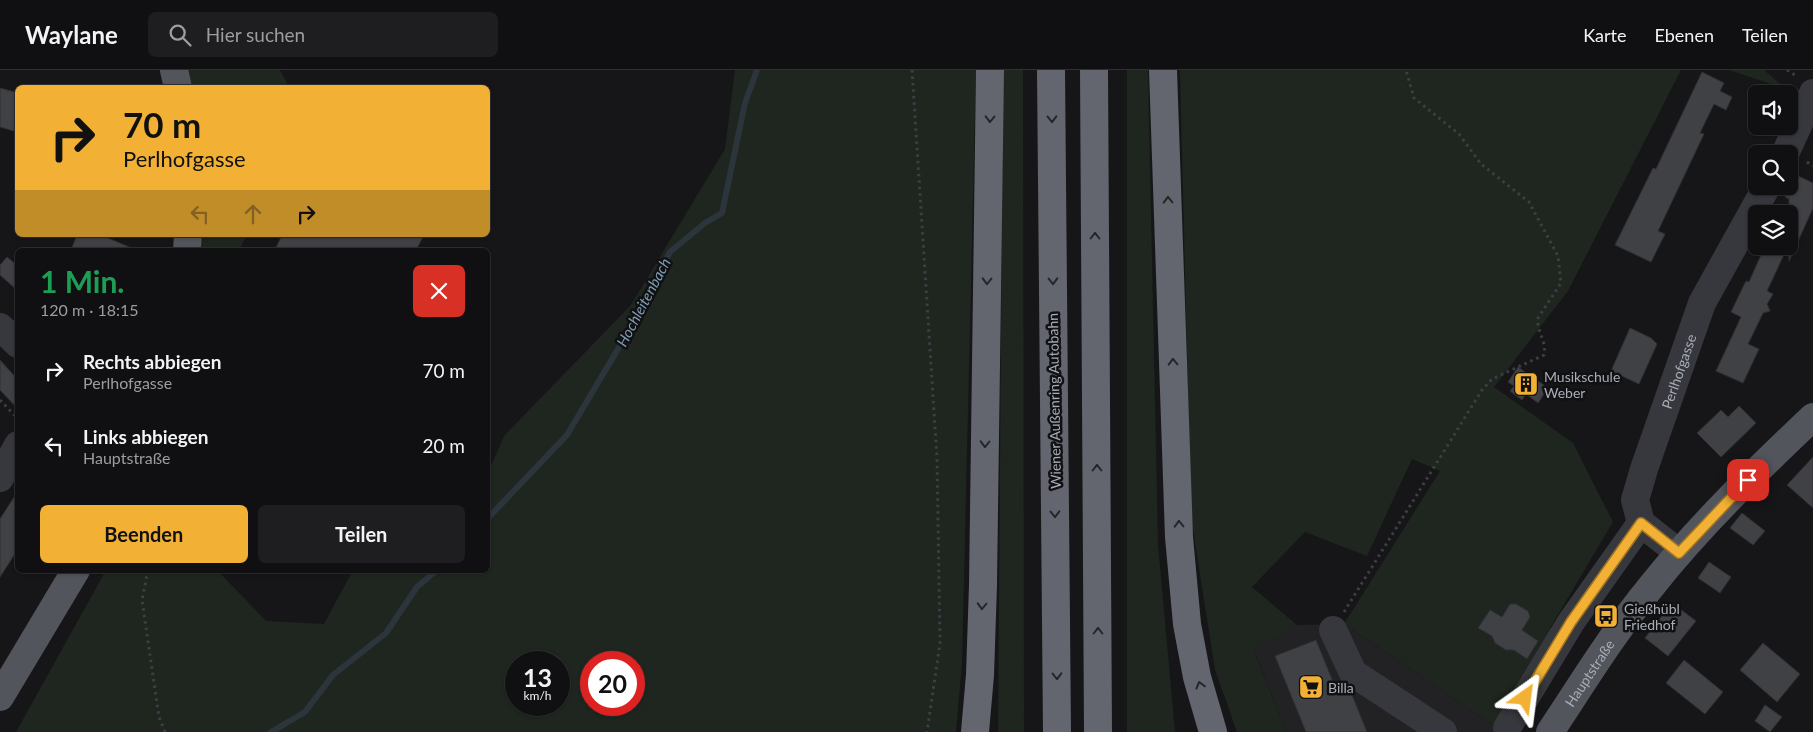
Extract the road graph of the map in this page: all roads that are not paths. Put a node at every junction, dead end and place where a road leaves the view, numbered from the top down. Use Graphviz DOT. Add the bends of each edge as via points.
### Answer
graph roads {
  1 [pos="174,70"];
  2 [pos="990,70"];
  3 [pos="1051,70"];
  4 [pos="1094,70"];
  5 [pos="1163,70"];
  6 [pos="177,85"];
  7 [pos="1813,93"];
  8 [pos="1789,145"];
  9 [pos="1762,195"];
  10 [pos="0,327"];
  11 [pos="15,341"];
  12 [pos="1813,417"];
  13 [pos="15,450"];
  14 [pos="0,478"];
  15 [pos="1641,523"];
  16 [pos="1679,553"];
  17 [pos="74,573"];
  18 [pos="1333,630"];
  19 [pos="0,698"];
  20 [pos="1507,728"];
  21 [pos="975,732"];
  22 [pos="1057,732"];
  23 [pos="1098,732"];
  24 [pos="1213,732"];
  25 [pos="1443,732"];
  26 [pos="1550,732"];
  1 -- 6 [label="main road"];
  2 -- 21 [label="highway, one-way" via="983,585"];
  3 -- 22 [label="highway, Wiener Außenring Autobahn, one-way"];
  23 -- 4 [label="highway, one-way"];
  24 -- 5 [label="highway, one-way" via="1187,624 1179,537"];
  7 -- 8 [label="street"];
  9 -- 15 [label="street, Perlhofgasse" via="1702,302 1635,500"];
  10 -- 11 [label="street"];
  12 -- 16 [label="main road, Hauptstraße" via="1758,469"];
  13 -- 14 [label="street"];
  15 -- 16 [label="street"];
  15 -- 20 [label="street" via="1571,622"];
  16 -- 26 [label="main road, Hauptstraße" via="1620,628"];
  17 -- 19 [label="main road"];
  18 -- 25 [label="street" via="1353,673"];
}
